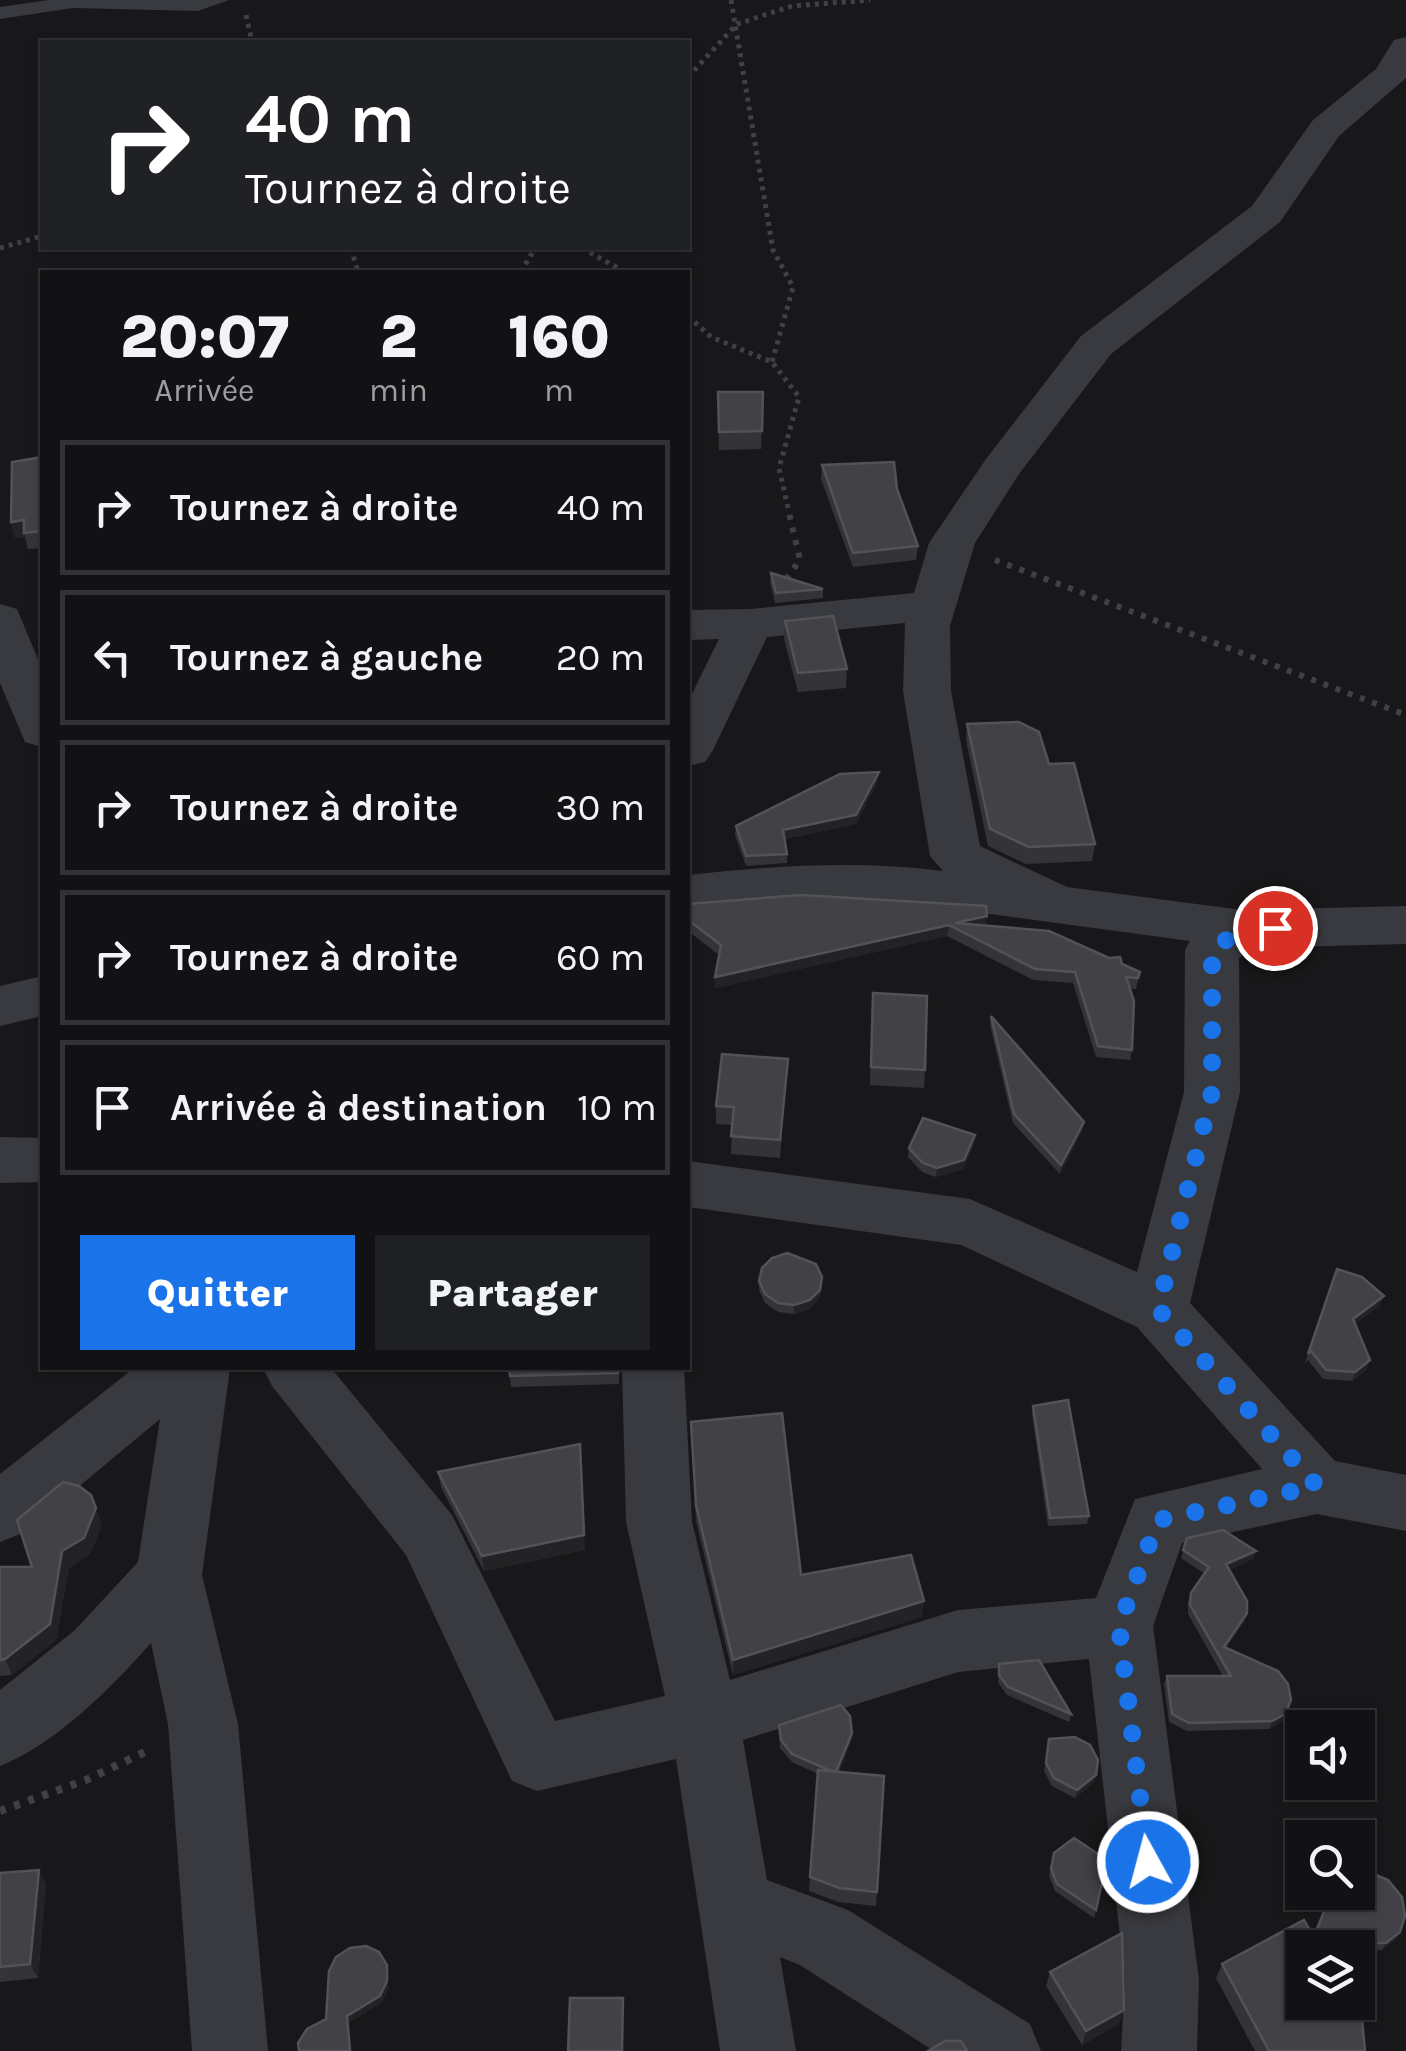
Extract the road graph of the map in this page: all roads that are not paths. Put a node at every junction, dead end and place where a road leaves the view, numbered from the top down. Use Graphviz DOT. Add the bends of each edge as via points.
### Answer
graph roads {
  1 [pos="220,0"];
  2 [pos="0,13"];
  3 [pos="1406,47"];
  4 [pos="935,605"];
  5 [pos="750,624"];
  6 [pos="690,625"];
  7 [pos="17,638"];
  8 [pos="40,724"];
  9 [pos="690,746"];
  10 [pos="690,892"];
  11 [pos="1048,900"];
  12 [pos="1406,925"];
  13 [pos="1242,929"];
  14 [pos="40,996"];
  15 [pos="0,1006"];
  16 [pos="0,1160"];
  17 [pos="40,1160"];
  18 [pos="690,1184"];
  19 [pos="1158,1309"];
  20 [pos="176,1370"];
  21 [pos="199,1370"];
  22 [pos="296,1370"];
  23 [pos="653,1370"];
  24 [pos="1317,1486"];
  25 [pos="1406,1503"];
  26 [pos="0,1514"];
  27 [pos="169,1575"];
  28 [pos="1119,1626"];
  29 [pos="706,1720"];
  30 [pos="0,1734"];
  31 [pos="733,1904"];
  32 [pos="230,2051"];
  33 [pos="758,2051"];
  34 [pos="1003,2051"];
  35 [pos="1159,2051"];
  1 -- 2 [label="lane" via="74,2"];
  3 -- 4 [label="street" via="1390,75 1326,128 1266,214 1096,345 952,543"];
  4 -- 5 [label="street"];
  4 -- 11 [label="street" via="927,626 927,691 956,856"];
  5 -- 6 [label="street"];
  5 -- 9 [label="street"];
  7 -- 8 [label="street"];
  10 -- 11 [label="street" via="893,883"];
  11 -- 13 [label="street"];
  12 -- 13 [label="street"];
  13 -- 19 [label="street" via="1212,950 1212,1092"];
  14 -- 15 [label="street"];
  16 -- 17 [label="street"];
  18 -- 19 [label="street" via="970,1223"];
  19 -- 24 [label="street"];
  20 -- 26 [label="street"];
  21 -- 27 [label="street"];
  22 -- 29 [label="street" via="429,1534 537,1758"];
  23 -- 29 [label="street" via="659,1522"];
  24 -- 25 [label="street"];
  24 -- 28 [label="street" via="1158,1520"];
  27 -- 30 [label="street" via="99,1652"];
  27 -- 32 [label="street" via="203,1724"];
  28 -- 29 [label="street" via="958,1642"];
  28 -- 35 [label="street" via="1162,1980"];
  29 -- 31 [label="street"];
  31 -- 33 [label="street"];
  31 -- 34 [label="street" via="822,1936"];
}
